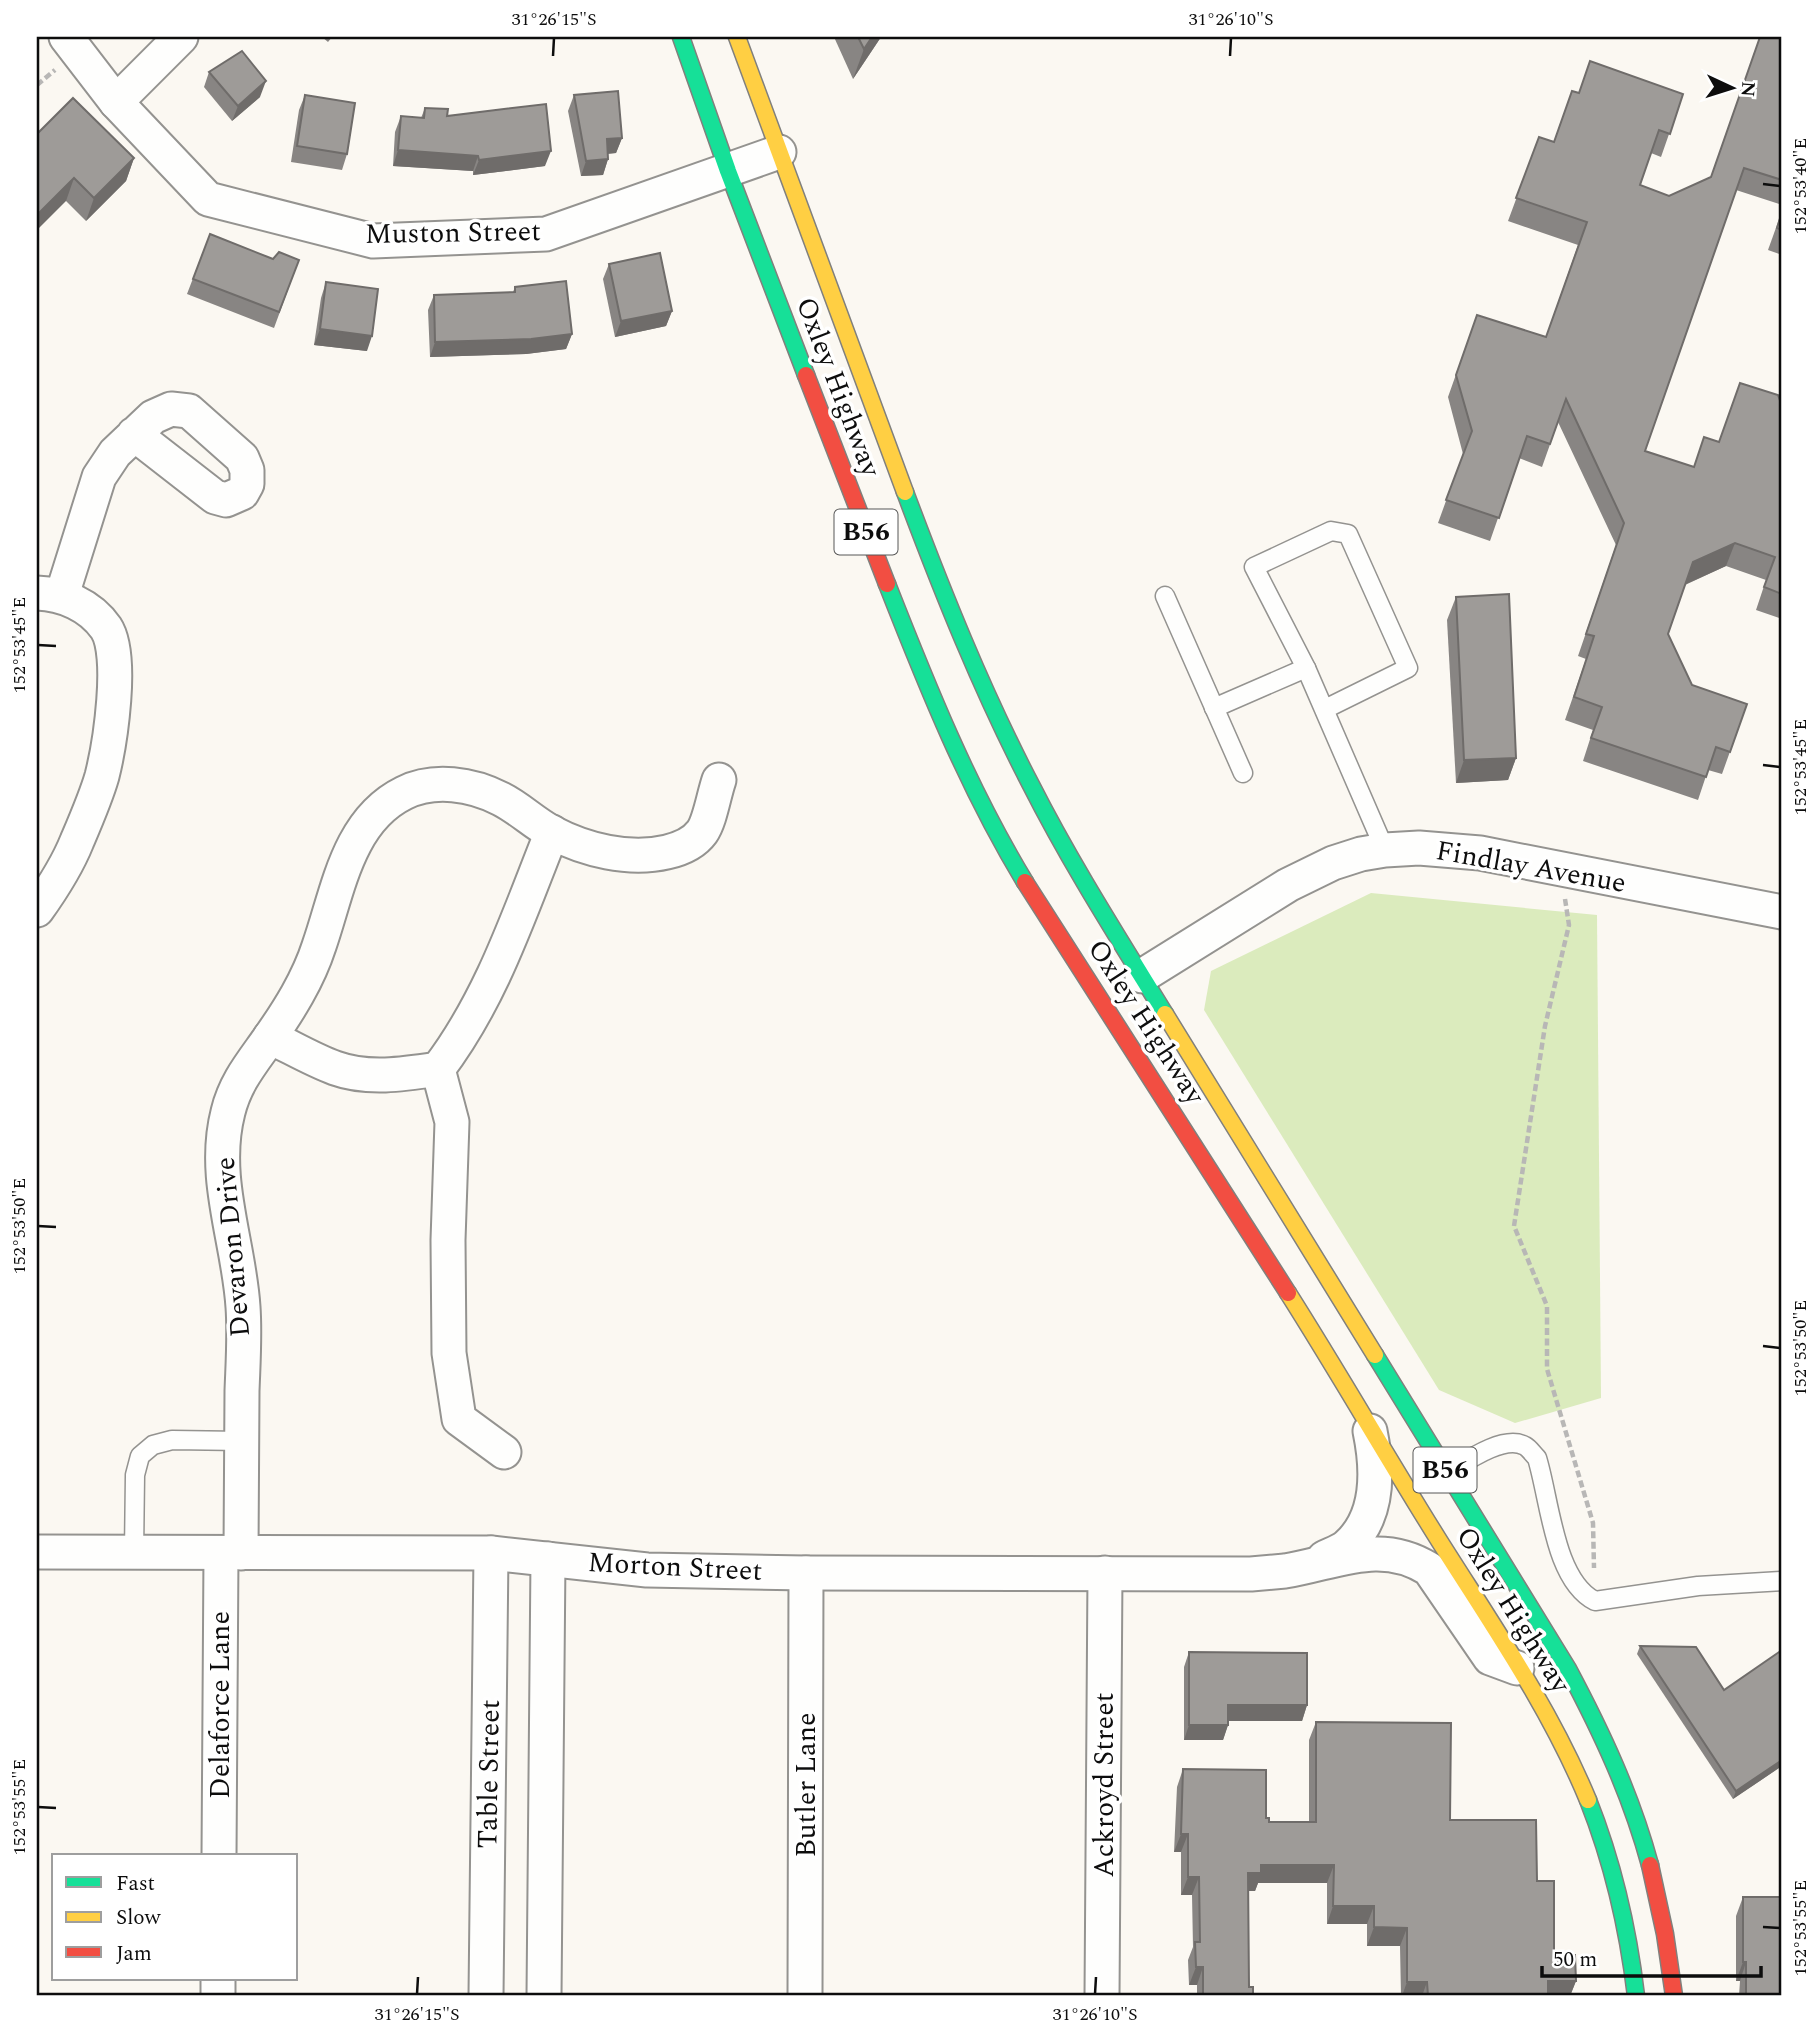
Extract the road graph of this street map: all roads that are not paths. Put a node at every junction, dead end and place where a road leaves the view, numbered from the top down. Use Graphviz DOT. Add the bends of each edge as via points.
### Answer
graph roads {
  1 [pos="66,37"];
  2 [pos="181,37"];
  3 [pos="681,37"];
  4 [pos="737,37"];
  5 [pos="116,102"];
  6 [pos="779,152"];
  7 [pos="728,171"];
  8 [pos="134,434"];
  9 [pos="49,594"];
  10 [pos="1165,596"];
  11 [pos="1306,668"];
  12 [pos="1214,708"];
  13 [pos="1325,709"];
  14 [pos="1242,773"];
  15 [pos="719,780"];
  16 [pos="552,832"];
  17 [pos="1385,850"];
  18 [pos="37,910"];
  19 [pos="1782,912"];
  20 [pos="1137,979"];
  21 [pos="270,1037"];
  22 [pos="438,1069"];
  23 [pos="1370,1430"];
  24 [pos="242,1441"];
  25 [pos="504,1452"];
  26 [pos="1447,1473"];
  27 [pos="37,1552"];
  28 [pos="134,1553"];
  29 [pos="231,1553"];
  30 [pos="491,1553"];
  31 [pos="548,1559"];
  32 [pos="1312,1564"];
  33 [pos="806,1573"];
  34 [pos="1105,1573"];
  35 [pos="1782,1581"];
  36 [pos="1517,1668"];
  37 [pos="219,1854"];
  38 [pos="486,1996"];
  39 [pos="544,1996"];
  40 [pos="805,1996"];
  41 [pos="1102,1996"];
  42 [pos="1636,1996"];
  43 [pos="1674,1996"];
  1 -- 5 [label="street, Muston Street"];
  2 -- 5 [label="street"];
  3 -- 7 [label="main road, Oxley Highway / B56"];
  4 -- 6 [label="main road, Oxley Highway / B56"];
  5 -- 7 [label="street, Muston Street" via="208,199 373,241 545,234"];
  6 -- 7 [label="street, Muston Street"];
  6 -- 20 [label="main road, Oxley Highway / B56" via="935,573 999,719"];
  7 -- 23 [label="main road, Oxley Highway / B56" via="868,538 974,788 1010,857 1107,999"];
  8 -- 9 [label="street" via="99,477"];
  9 -- 18 [label="street" via="90,611 107,629 114,654 114,698 102,775 76,843"];
  10 -- 12 [label="lane"];
  11 -- 12 [label="lane"];
  11 -- 13 [label="lane"];
  11 -- 13 [label="lane" via="1254,567 1331,531 1348,534 1408,668"];
  12 -- 14 [label="lane"];
  13 -- 17 [label="lane"];
  15 -- 16 [label="street, Devaron Drive" via="703,831 682,848 634,856 602,851"];
  16 -- 21 [label="street, Devaron Drive" via="501,799 449,784 405,792 386,804 351,850 304,984"];
  16 -- 22 [label="street" via="495,976"];
  17 -- 19 [label="street, Findlay Avenue" via="1480,853"];
  17 -- 20 [label="street, Findlay Avenue" via="1333,863 1288,885"];
  20 -- 26 [label="main road, Oxley Highway / B56"];
  21 -- 22 [label="street" via="335,1068 358,1073"];
  21 -- 24 [label="street, Devaron Drive" via="234,1089 224,1146 224,1196 243,1310"];
  22 -- 25 [label="street" via="452,1122 449,1353 459,1419"];
  23 -- 32 [label="street, Morton Street" via="1375,1489 1366,1522 1348,1546"];
  23 -- 36 [label="main road, Oxley Highway / B56"];
  24 -- 28 [label="lane" via="172,1440 153,1445 139,1456"];
  24 -- 29 [label="street, Devaron Drive"];
  26 -- 35 [label="lane" via="1495,1447 1511,1442 1526,1446 1537,1458 1562,1559 1572,1580 1595,1601 1698,1586"];
  26 -- 43 [label="main road, Oxley Highway / B56" via="1568,1669 1613,1756 1651,1866"];
  27 -- 28 [label="street, Morton Street"];
  28 -- 29 [label="street, Morton Street"];
  29 -- 30 [label="street, Morton Street"];
  29 -- 37 [label="street, Delaforce Lane"];
  30 -- 31 [label="street, Morton Street"];
  30 -- 38 [label="street, Table Street"];
  31 -- 33 [label="street, Morton Street" via="647,1570"];
  31 -- 39 [label="street, Table Street"];
  32 -- 34 [label="street, Morton Street" via="1251,1574"];
  32 -- 36 [label="street, Morton Street" via="1361,1554 1414,1559 1429,1569 1490,1658"];
  33 -- 34 [label="street, Morton Street"];
  33 -- 40 [label="street, Butler Lane"];
  34 -- 41 [label="street, Ackroyd Street"];
  36 -- 42 [label="main road, Oxley Highway / B56" via="1546,1711 1589,1802 1620,1901"];
}
